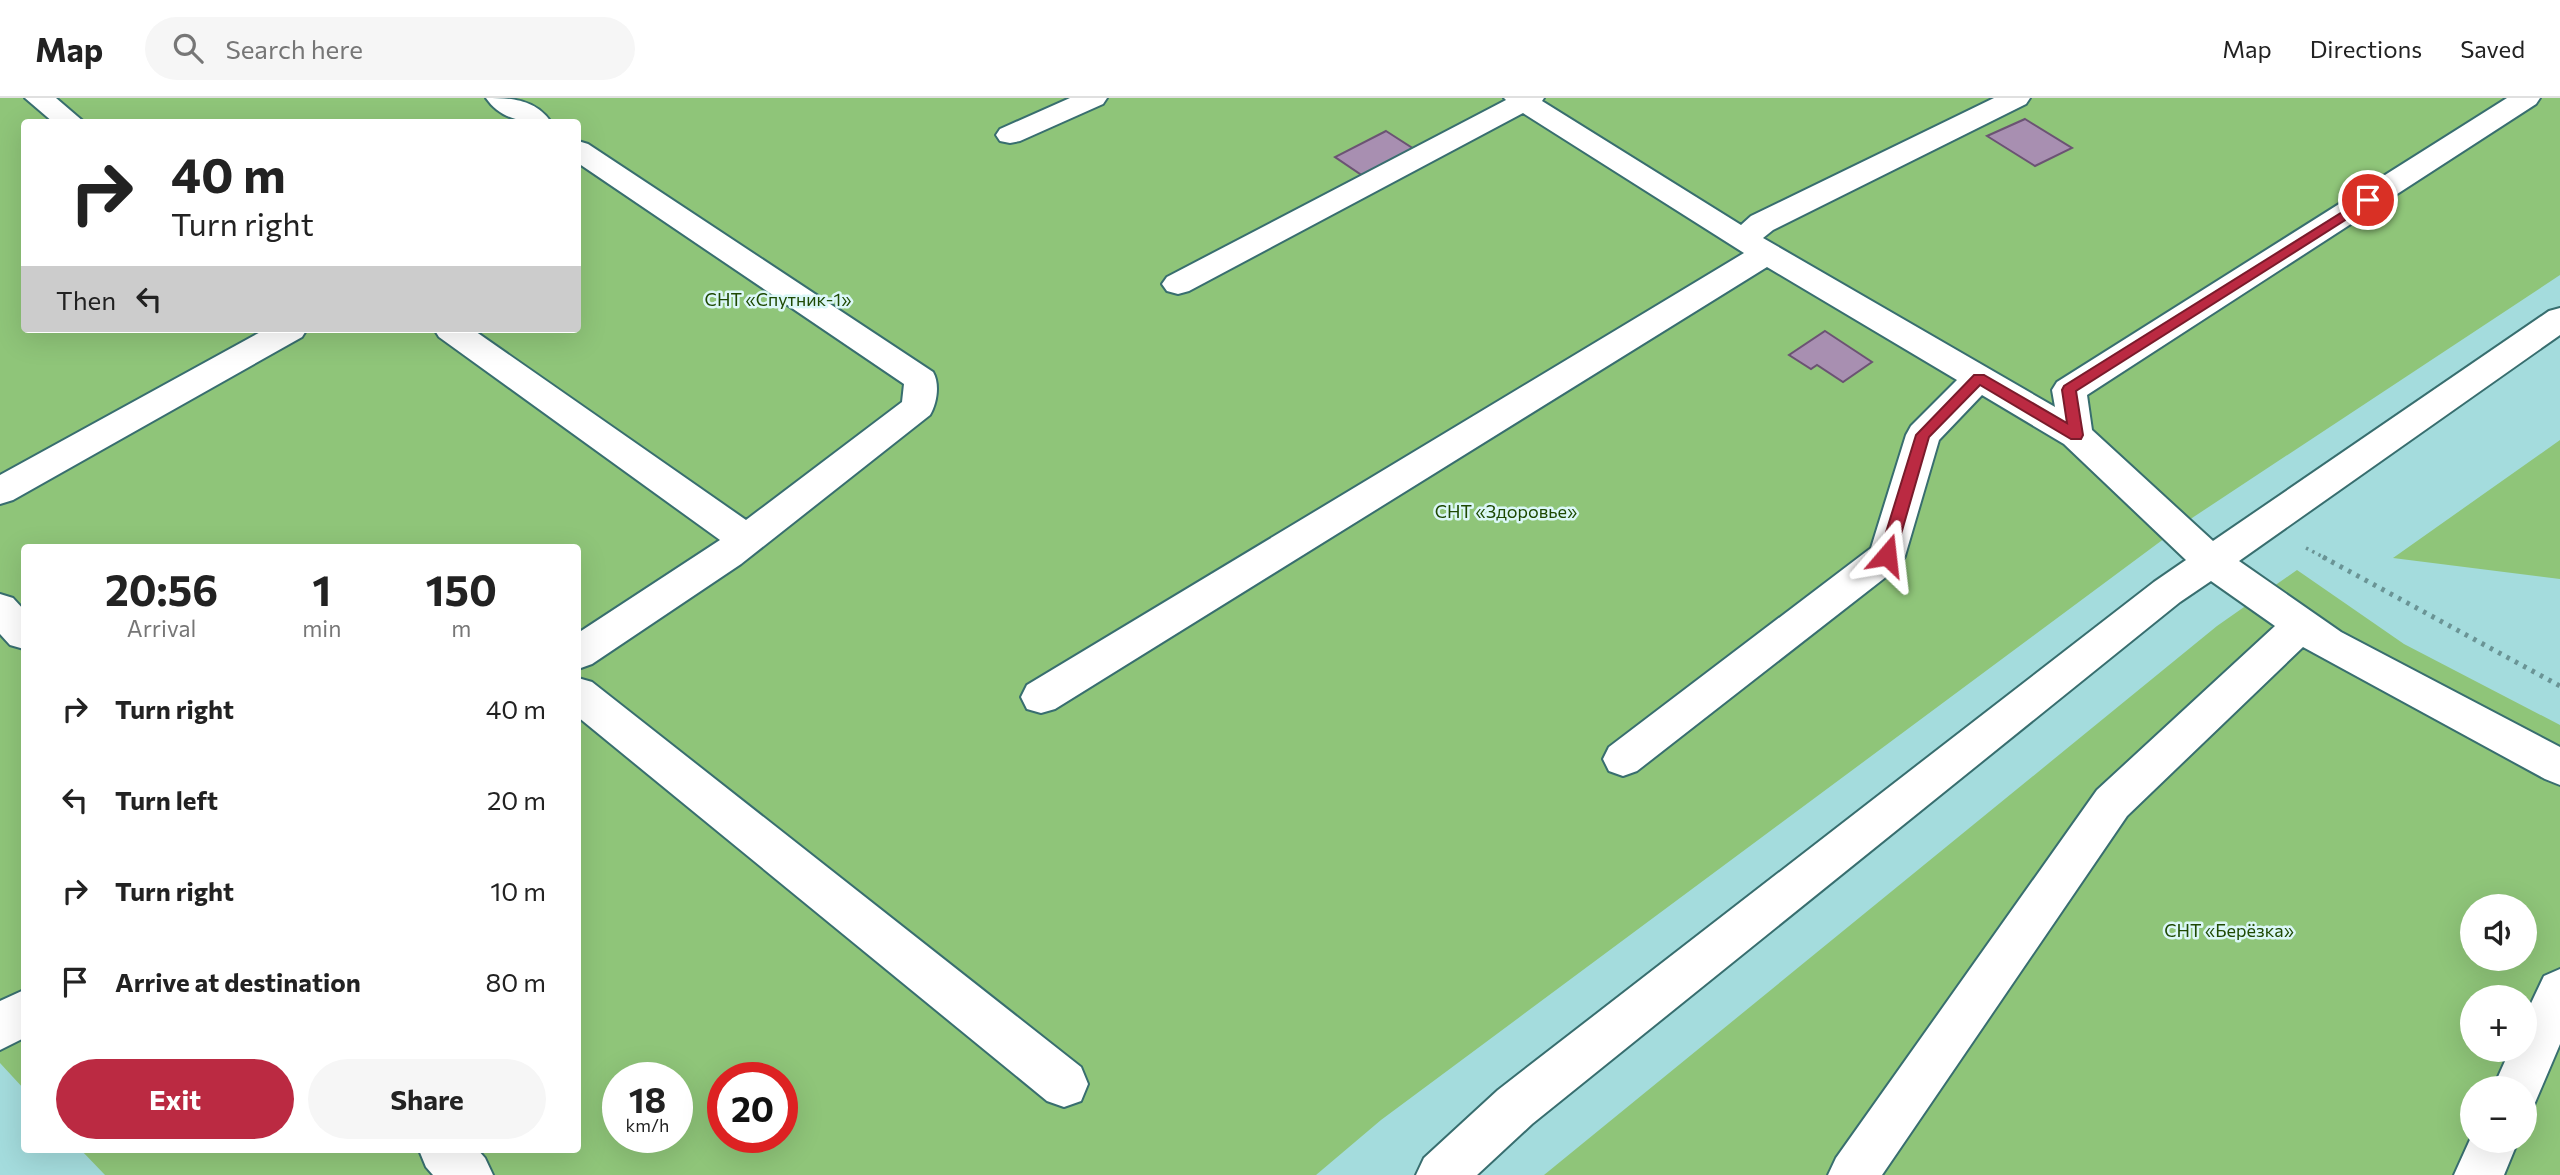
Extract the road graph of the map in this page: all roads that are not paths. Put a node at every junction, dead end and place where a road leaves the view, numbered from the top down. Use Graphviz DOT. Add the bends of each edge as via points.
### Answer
graph roads {
  1 [pos="39,98"];
  2 [pos="500,98"];
  3 [pos="1093,98"];
  4 [pos="2016,98"];
  5 [pos="2526,98"];
  6 [pos="1525,99"];
  7 [pos="66,119"];
  8 [pos="532,119"];
  9 [pos="1010,135"];
  10 [pos="583,160"];
  11 [pos="1755,246"];
  12 [pos="1178,284"];
  13 [pos="2560,319"];
  14 [pos="284,333"];
  15 [pos="456,333"];
  16 [pos="1979,378"];
  17 [pos="2076,435"];
  18 [pos="0,491"];
  19 [pos="747,540"];
  20 [pos="2211,561"];
  21 [pos="0,609"];
  22 [pos="2301,625"];
  23 [pos="21,631"];
  24 [pos="581,651"];
  25 [pos="581,696"];
  26 [pos="1041,697"];
  27 [pos="1623,759"];
  28 [pos="2560,766"];
  29 [pos="2560,991"];
  30 [pos="21,1014"];
  31 [pos="0,1028"];
  32 [pos="2522,1076"];
  33 [pos="1064,1084"];
  34 [pos="446,1153"];
  35 [pos="2489,1153"];
  36 [pos="468,1175"];
  37 [pos="1441,1175"];
  38 [pos="1853,1175"];
  39 [pos="2479,1175"];
  1 -- 7 [label="street"];
  2 -- 8 [label="street"];
  3 -- 9 [label="street"];
  4 -- 11 [label="street" via="1762,223"];
  5 -- 17 [label="street" via="2069,390"];
  6 -- 11 [label="street"];
  6 -- 12 [label="street"];
  10 -- 19 [label="street" via="922,380 918,407"];
  11 -- 16 [label="street"];
  11 -- 26 [label="street"];
  13 -- 20 [label="street"];
  14 -- 18 [label="street"];
  15 -- 19 [label="street"];
  16 -- 17 [label="street"];
  16 -- 27 [label="street" via="1923,435 1887,555"];
  17 -- 20 [label="street"];
  19 -- 24 [label="street"];
  20 -- 22 [label="street"];
  20 -- 37 [label="street" via="1515,1107"];
  21 -- 23 [label="street"];
  22 -- 28 [label="street"];
  22 -- 38 [label="street" via="2112,803"];
  25 -- 33 [label="street"];
  29 -- 32 [label="street"];
  30 -- 31 [label="street"];
  34 -- 36 [label="street"];
  35 -- 39 [label="street"];
}
